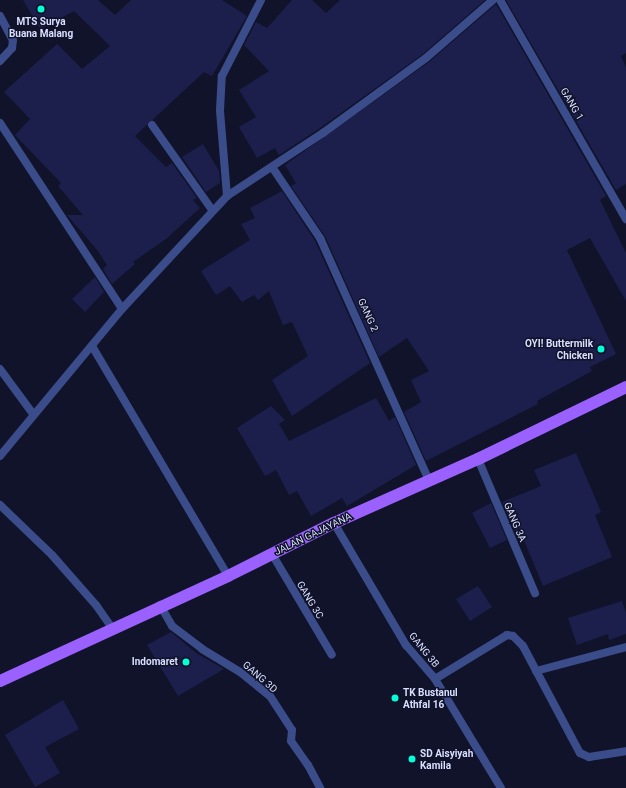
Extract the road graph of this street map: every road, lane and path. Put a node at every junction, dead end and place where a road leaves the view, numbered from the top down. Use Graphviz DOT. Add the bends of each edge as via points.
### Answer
graph roads {
  1 [pos="261,0"];
  2 [pos="493,0"];
  3 [pos="500,0"];
  4 [pos="0,16"];
  5 [pos="0,61"];
  6 [pos="0,123"];
  7 [pos="152,125"];
  8 [pos="272,168"];
  9 [pos="227,196"];
  10 [pos="213,211"];
  11 [pos="626,219"];
  12 [pos="122,309"];
  13 [pos="92,346"];
  14 [pos="0,369"];
  15 [pos="626,387"];
  16 [pos="33,414"];
  17 [pos="0,456"];
  18 [pos="478,459"];
  19 [pos="429,480"];
  20 [pos="0,506"];
  21 [pos="334,523"];
  22 [pos="272,554"];
  23 [pos="228,576"];
  24 [pos="535,593"];
  25 [pos="160,605"];
  26 [pos="112,628"];
  27 [pos="626,647"];
  28 [pos="332,655"];
  29 [pos="536,671"];
  30 [pos="435,679"];
  31 [pos="0,680"];
  32 [pos="626,750"];
  33 [pos="320,788"];
  34 [pos="502,788"];
  1 -- 9 [label="street" via="222,76 220,110"];
  2 -- 8 [label="street" via="426,58"];
  3 -- 11 [label="street, GANG 1"];
  4 -- 5 [label="street" via="13,40 12,48"];
  6 -- 12 [label="street"];
  7 -- 10 [label="street"];
  8 -- 9 [label="street"];
  8 -- 19 [label="street, GANG 2" via="320,238"];
  9 -- 10 [label="street"];
  10 -- 12 [label="street"];
  12 -- 13 [label="street"];
  13 -- 16 [label="street"];
  13 -- 23 [label="street"];
  14 -- 16 [label="street"];
  15 -- 18 [label="main road, JALAN GAJAYANA"];
  16 -- 17 [label="street"];
  18 -- 19 [label="main road, JALAN GAJAYANA"];
  18 -- 24 [label="street, GANG 3A"];
  19 -- 21 [label="main road, JALAN GAJAYANA"];
  20 -- 26 [label="street" via="52,555"];
  21 -- 22 [label="main road, JALAN GAJAYANA"];
  21 -- 30 [label="street, GANG 3B" via="406,645"];
  22 -- 23 [label="main road, JALAN GAJAYANA"];
  22 -- 28 [label="street, GANG 3C"];
  23 -- 25 [label="main road, JALAN GAJAYANA"];
  25 -- 26 [label="main road, JALAN GAJAYANA"];
  25 -- 33 [label="street, GANG 3D" via="172,626 202,649 240,672 270,696 292,730 291,741"];
  26 -- 31 [label="main road, JALAN GAJAYANA"];
  27 -- 29 [label="street"];
  29 -- 30 [label="street" via="519,640 507,636"];
  29 -- 32 [label="street" via="580,754 598,756"];
  30 -- 34 [label="street, GANG 3B"];
}
